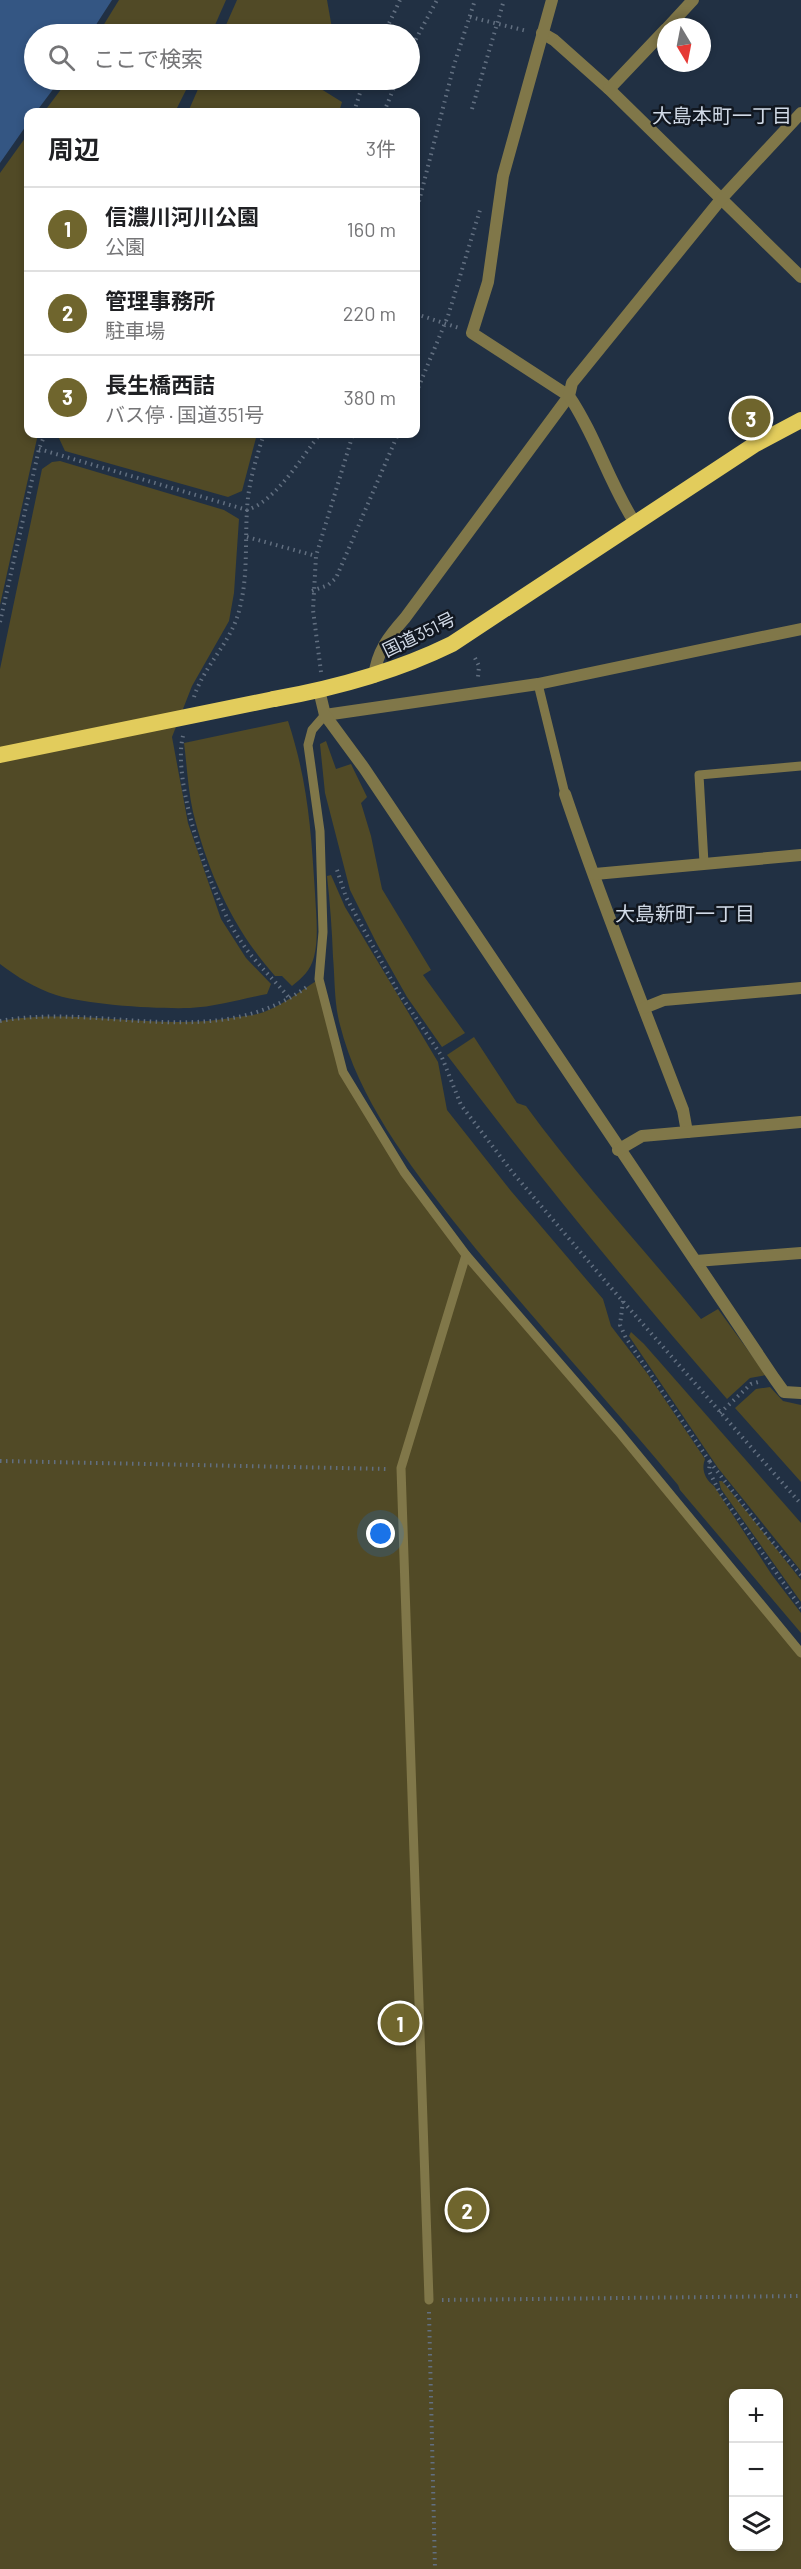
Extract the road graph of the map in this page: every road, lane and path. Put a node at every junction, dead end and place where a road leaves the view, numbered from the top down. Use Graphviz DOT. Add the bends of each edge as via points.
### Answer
graph roads {
  1 [pos="400,0"];
  2 [pos="437,0"];
  3 [pos="475,0"];
  4 [pos="504,0"];
  5 [pos="552,0"];
  6 [pos="693,0"];
  7 [pos="470,17"];
  8 [pos="676,18"];
  9 [pos="498,23"];
  10 [pos="389,24"];
  11 [pos="420,31"];
  12 [pos="538,33"];
  13 [pos="657,39"];
  14 [pos="609,89"];
  15 [pos="361,90"];
  16 [pos="393,90"];
  17 [pos="355,108"];
  18 [pos="386,108"];
  19 [pos="472,110"];
  20 [pos="801,113"];
  21 [pos="420,197"];
  22 [pos="722,198"];
  23 [pos="481,206"];
  24 [pos="801,277"];
  25 [pos="420,315"];
  26 [pos="445,324"];
  27 [pos="460,328"];
  28 [pos="420,383"];
  29 [pos="569,396"];
  30 [pos="801,420"];
  31 [pos="43,438"];
  32 [pos="263,438"];
  33 [pos="317,438"];
  34 [pos="352,438"];
  35 [pos="396,438"];
  36 [pos="39,449"];
  37 [pos="247,510"];
  38 [pos="634,523"];
  39 [pos="247,537"];
  40 [pos="316,556"];
  41 [pos="312,591"];
  42 [pos="0,622"];
  43 [pos="801,629"];
  44 [pos="475,658"];
  45 [pos="374,676"];
  46 [pos="480,677"];
  47 [pos="320,681"];
  48 [pos="538,684"];
  49 [pos="192,704"];
  50 [pos="325,715"];
  51 [pos="186,727"];
  52 [pos="0,755"];
  53 [pos="801,766"];
  54 [pos="565,794"];
  55 [pos="801,855"];
  56 [pos="704,862"];
  57 [pos="336,868"];
  58 [pos="595,874"];
  59 [pos="319,979"];
  60 [pos="801,988"];
  61 [pos="290,999"];
  62 [pos="644,1008"];
  63 [pos="0,1021"];
  64 [pos="801,1122"];
  65 [pos="687,1132"];
  66 [pos="618,1150"];
  67 [pos="801,1253"];
  68 [pos="466,1255"];
  69 [pos="696,1261"];
  70 [pos="623,1300"];
  71 [pos="774,1378"];
  72 [pos="801,1393"];
  73 [pos="720,1413"];
  74 [pos="0,1461"];
  75 [pos="711,1462"];
  76 [pos="401,1468"];
  77 [pos="801,1504"];
  78 [pos="801,1575"];
  79 [pos="801,1608"];
  80 [pos="801,1653"];
  81 [pos="801,2296"];
  82 [pos="429,2300"];
  83 [pos="435,2569"];
  1 -- 10 [label="path"];
  2 -- 11 [label="path"];
  3 -- 7 [label="path"];
  4 -- 9 [label="path"];
  5 -- 12 [label="street"];
  6 -- 8 [label="street"];
  7 -- 9 [label="path"];
  7 -- 21 [label="path"];
  9 -- 12 [label="path"];
  9 -- 19 [label="path"];
  12 -- 14 [label="street" via="554,40"];
  12 -- 29 [label="street" via="503,176 488,282 472,333"];
  13 -- 14 [label="street"];
  14 -- 22 [label="street"];
  15 -- 17 [label="path"];
  16 -- 18 [label="path"];
  20 -- 22 [label="street"];
  22 -- 24 [label="street"];
  22 -- 29 [label="street" via="572,383"];
  23 -- 26 [label="path"];
  25 -- 26 [label="path"];
  26 -- 27 [label="path"];
  26 -- 28 [label="path"];
  29 -- 38 [label="street"];
  29 -- 45 [label="street" via="386,639 376,659"];
  30 -- 38 [label="highway, 国道351号" via="754,445"];
  31 -- 36 [label="path"];
  32 -- 37 [label="path"];
  33 -- 37 [label="path" via="276,489 258,507"];
  34 -- 40 [label="path"];
  35 -- 41 [label="path" via="336,578"];
  36 -- 37 [label="path"];
  36 -- 42 [label="path"];
  37 -- 39 [label="path"];
  38 -- 45 [label="highway, 国道351号" via="452,644"];
  39 -- 40 [label="path"];
  39 -- 49 [label="path" via="236,625"];
  40 -- 41 [label="path"];
  41 -- 47 [label="path"];
  43 -- 48 [label="street"];
  44 -- 46 [label="path"];
  45 -- 47 [label="highway, 国道351号"];
  47 -- 50 [label="street"];
  47 -- 52 [label="highway, 国道351号, bridge" via="274,699"];
  48 -- 50 [label="street"];
  48 -- 54 [label="lane"];
  50 -- 59 [label="lane" via="312,730 308,745 320,831 323,932"];
  50 -- 66 [label="street"];
  51 -- 61 [label="path" via="180,749 182,770 190,816 209,880 240,941"];
  53 -- 56 [label="lane" via="699,775"];
  54 -- 58 [label="street"];
  55 -- 56 [label="street"];
  56 -- 58 [label="street"];
  57 -- 70 [label="path" via="346,897 397,990 441,1055 461,1105 513,1173"];
  58 -- 62 [label="street" via="612,930"];
  59 -- 61 [label="path"];
  59 -- 68 [label="lane" via="343,1072 404,1172"];
  60 -- 62 [label="street" via="664,1000"];
  61 -- 63 [label="path" via="263,1012 217,1021 164,1023 27,1016"];
  62 -- 65 [label="street" via="683,1110"];
  64 -- 65 [label="street"];
  65 -- 66 [label="street" via="642,1136"];
  66 -- 69 [label="street"];
  67 -- 69 [label="street"];
  68 -- 76 [label="lane"];
  68 -- 80 [label="lane"];
  69 -- 71 [label="street"];
  70 -- 73 [label="path"];
  70 -- 75 [label="path" via="620,1325 626,1338"];
  71 -- 72 [label="street" via="784,1392"];
  71 -- 73 [label="path" via="751,1383"];
  73 -- 77 [label="path"];
  74 -- 76 [label="path"];
  75 -- 78 [label="path"];
  75 -- 79 [label="path" via="709,1471 719,1491"];
  76 -- 82 [label="lane"];
  81 -- 82 [label="path"];
  82 -- 83 [label="path"];
}
